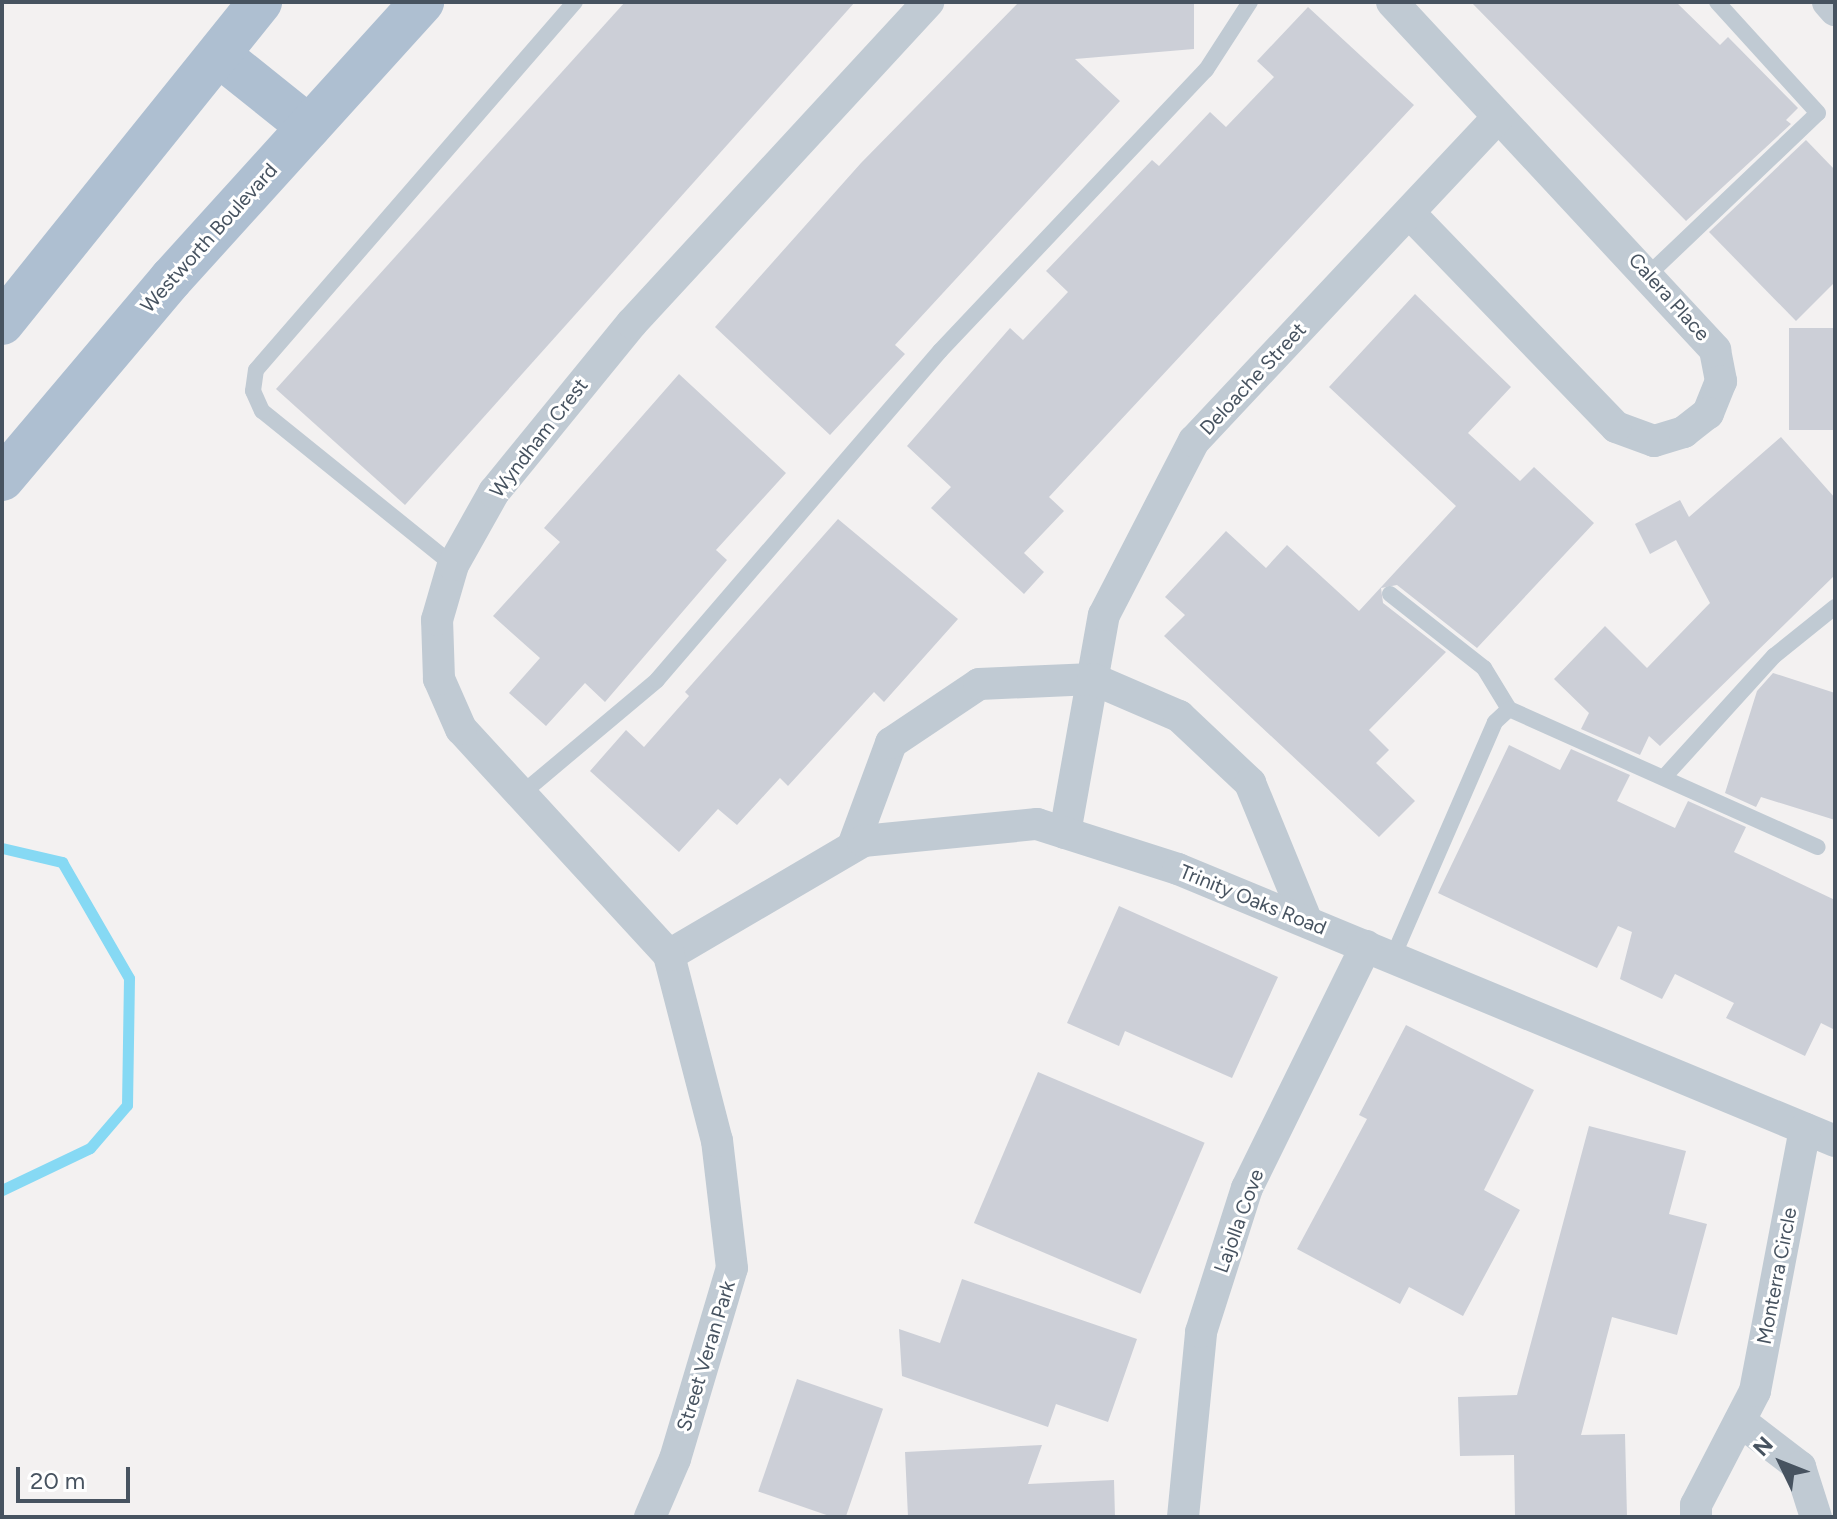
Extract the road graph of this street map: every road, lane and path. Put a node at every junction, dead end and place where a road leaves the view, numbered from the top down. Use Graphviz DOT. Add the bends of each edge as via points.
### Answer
graph roads {
  1 [pos="260,2"];
  2 [pos="422,2"];
  3 [pos="575,2"];
  4 [pos="928,2"];
  5 [pos="1250,2"];
  6 [pos="1392,2"];
  7 [pos="1717,2"];
  8 [pos="1828,2"];
  9 [pos="1835,10"];
  10 [pos="219,55"];
  11 [pos="1498,117"];
  12 [pos="309,127"];
  13 [pos="1410,214"];
  14 [pos="1649,274"];
  15 [pos="2,323"];
  16 [pos="2,479"];
  17 [pos="453,565"];
  18 [pos="1390,594"];
  19 [pos="1835,607"];
  20 [pos="1093,679"];
  21 [pos="1509,709"];
  22 [pos="1666,775"];
  23 [pos="518,797"];
  24 [pos="1065,833"];
  25 [pos="853,846"];
  26 [pos="1818,847"];
  27 [pos="1307,922"];
  28 [pos="1379,953"];
  29 [pos="669,955"];
  30 [pos="1805,1129"];
  31 [pos="1835,1141"];
  32 [pos="1740,1421"];
  33 [pos="650,1517"];
  34 [pos="1183,1517"];
  35 [pos="1696,1517"];
  36 [pos="1816,1517"];
  1 -- 10 [label="main road"];
  2 -- 12 [label="main road, Westworth Boulevard"];
  3 -- 17 [label="lane" via="256,370 253,391 262,411"];
  4 -- 17 [label="street, Wyndham Crest" via="632,323 494,492"];
  5 -- 23 [label="lane" via="1206,70 940,351 657,680"];
  6 -- 11 [label="street"];
  7 -- 14 [label="lane" via="1818,113"];
  8 -- 9 [label="street"];
  10 -- 12 [label="main road"];
  10 -- 15 [label="main road"];
  11 -- 13 [label="street, Deloache Street"];
  11 -- 14 [label="street, Calera Place"];
  12 -- 16 [label="main road, Westworth Boulevard"];
  13 -- 14 [label="street, Calera Place" via="1616,427 1654,441 1684,432 1708,413 1721,381 1715,350"];
  13 -- 20 [label="street, Deloache Street" via="1194,441 1104,615"];
  17 -- 23 [label="street, Wyndham Crest" via="437,620 439,679 461,729"];
  18 -- 21 [label="lane" via="1484,668"];
  19 -- 22 [label="lane" via="1774,656"];
  20 -- 24 [label="street, Deloache Street"];
  20 -- 25 [label="street" via="1068,675 979,684 891,743"];
  20 -- 27 [label="street" via="1179,716 1250,783"];
  21 -- 22 [label="lane"];
  21 -- 28 [label="lane" via="1495,722"];
  22 -- 26 [label="lane"];
  23 -- 29 [label="street, Wyndham Crest"];
  24 -- 25 [label="street, Trinity Oaks Road" via="1037,824"];
  24 -- 27 [label="street, Trinity Oaks Road" via="1178,869"];
  25 -- 29 [label="street, Trinity Oaks Road"];
  27 -- 28 [label="street, Trinity Oaks Road"];
  28 -- 30 [label="street, Trinity Oaks Road"];
  28 -- 34 [label="street, Lajolla Cove" via="1247,1188 1205,1318"];
  29 -- 33 [label="street, Street Veran Park" via="717,1141 732,1268 675,1459"];
  30 -- 31 [label="street, Trinity Oaks Road"];
  30 -- 32 [label="street, Monterra Circle" via="1755,1391"];
  32 -- 35 [label="street, Monterra Circle"];
  32 -- 36 [label="street" via="1800,1467"];
}
